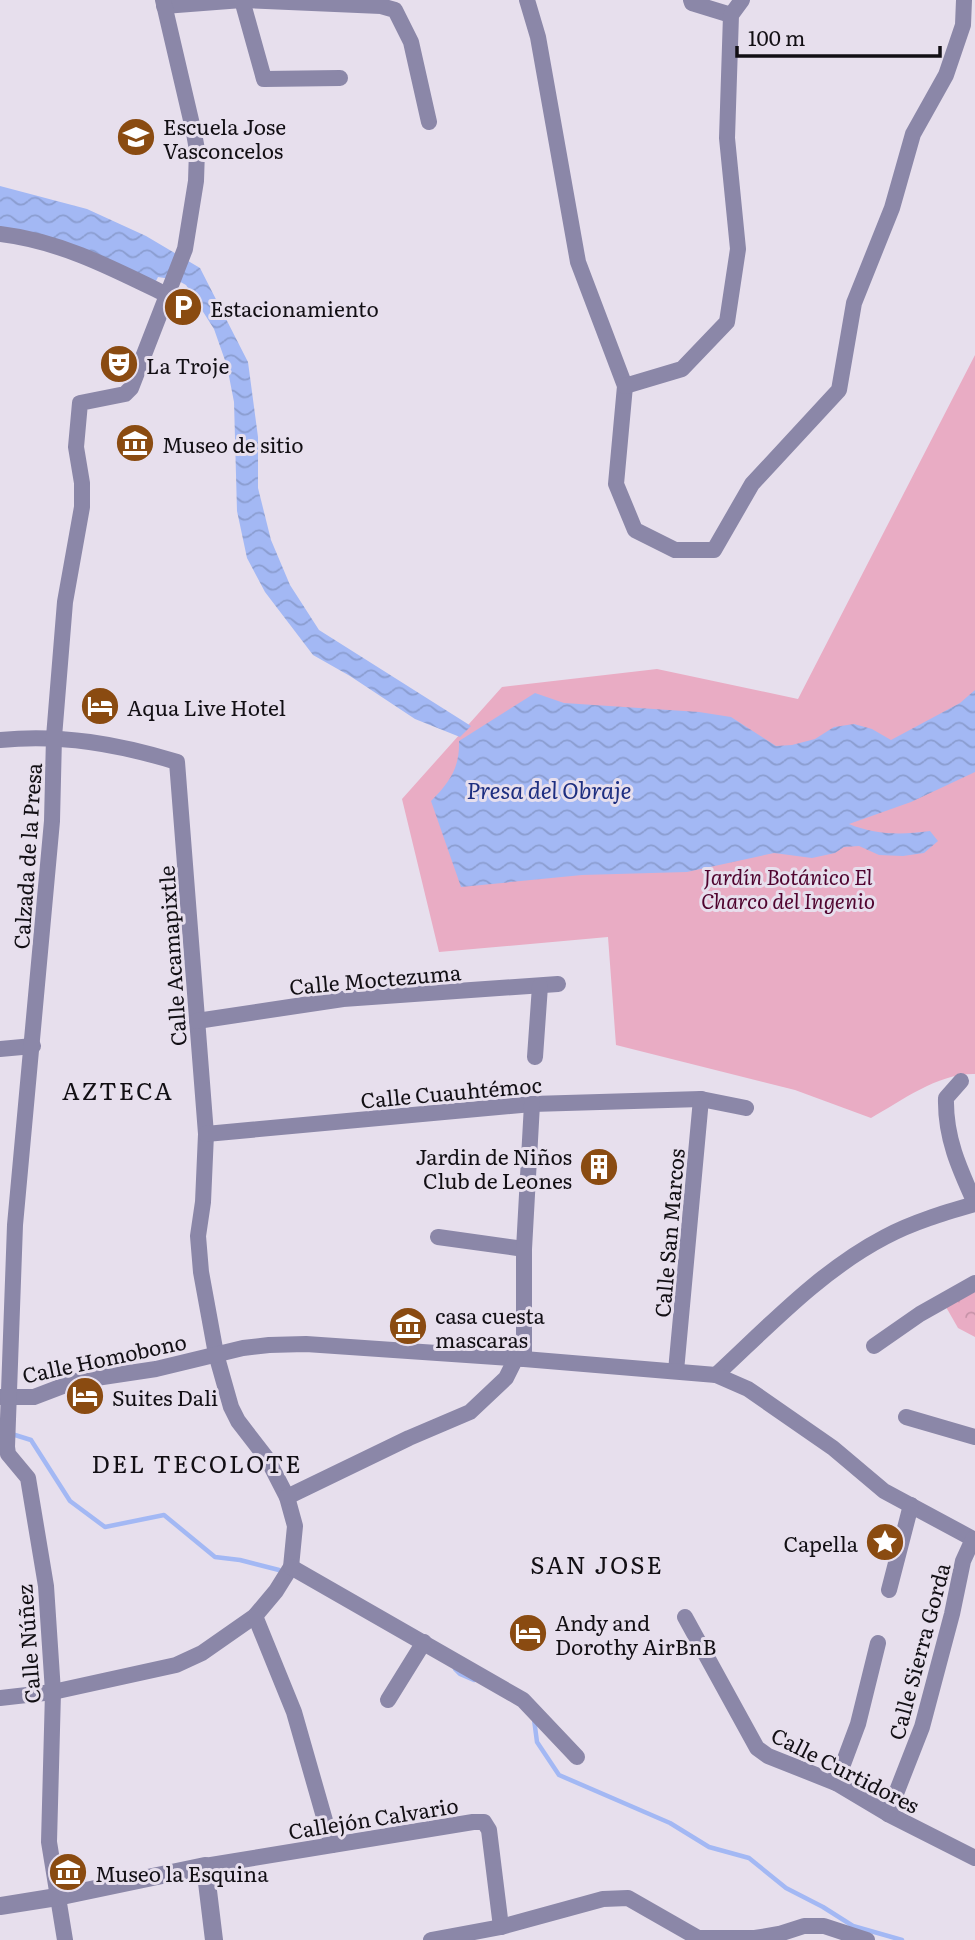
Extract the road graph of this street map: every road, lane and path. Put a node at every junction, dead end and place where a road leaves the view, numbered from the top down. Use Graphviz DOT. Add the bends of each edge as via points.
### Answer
graph roads {
  1 [pos="527,0"];
  2 [pos="691,0"];
  3 [pos="742,0"];
  4 [pos="964,0"];
  5 [pos="242,1"];
  6 [pos="164,3"];
  7 [pos="731,15"];
  8 [pos="340,78"];
  9 [pos="429,122"];
  10 [pos="0,234"];
  11 [pos="167,292"];
  12 [pos="625,386"];
  13 [pos="54,737"];
  14 [pos="0,740"];
  15 [pos="558,984"];
  16 [pos="540,986"];
  17 [pos="197,1020"];
  18 [pos="33,1046"];
  19 [pos="0,1049"];
  20 [pos="535,1057"];
  21 [pos="961,1081"];
  22 [pos="701,1099"];
  23 [pos="531,1104"];
  24 [pos="746,1108"];
  25 [pos="206,1134"];
  26 [pos="975,1204"];
  27 [pos="8,1211"];
  28 [pos="438,1237"];
  29 [pos="524,1249"];
  30 [pos="975,1283"];
  31 [pos="874,1346"];
  32 [pos="215,1352"];
  33 [pos="520,1358"];
  34 [pos="676,1371"];
  35 [pos="716,1376"];
  36 [pos="5,1396"];
  37 [pos="906,1417"];
  38 [pos="975,1437"];
  39 [pos="4,1458"];
  40 [pos="287,1497"];
  41 [pos="911,1504"];
  42 [pos="974,1539"];
  43 [pos="291,1567"];
  44 [pos="889,1590"];
  45 [pos="255,1616"];
  46 [pos="685,1617"];
  47 [pos="424,1642"];
  48 [pos="878,1643"];
  49 [pos="53,1692"];
  50 [pos="0,1698"];
  51 [pos="388,1700"];
  52 [pos="578,1757"];
  53 [pos="836,1783"];
  54 [pos="888,1814"];
  55 [pos="332,1845"];
  56 [pos="975,1858"];
  57 [pos="205,1866"];
  58 [pos="57,1897"];
  59 [pos="0,1906"];
  60 [pos="500,1934"];
  61 [pos="65,1940"];
  62 [pos="214,1940"];
  63 [pos="432,1940"];
  64 [pos="867,1940"];
  1 -- 12 [label="street" via="538,37 578,262"];
  2 -- 7 [label="street"];
  3 -- 7 [label="street"];
  4 -- 12 [label="street" via="963,25 946,75 913,134 892,208 854,303 839,390 752,484 714,550 675,550 635,530 615,484"];
  5 -- 6 [label="street"];
  5 -- 8 [label="street" via="264,79"];
  5 -- 9 [label="street" via="395,10 411,42"];
  6 -- 11 [label="street" via="197,150 185,249"];
  7 -- 12 [label="street" via="727,138 738,249 727,322 682,369"];
  10 -- 11 [label="street" via="27,237 77,253"];
  11 -- 13 [label="street, Calzada de la Presa" via="131,387 125,394 80,403 76,447 82,507 65,602"];
  13 -- 14 [label="street"];
  13 -- 17 [label="street, Calle Acamapixtle" via="132,748 177,762"];
  13 -- 18 [label="street, Calzada de la Presa" via="52,821"];
  15 -- 16 [label="street, Calle Moctezuma"];
  16 -- 17 [label="street, Calle Moctezuma" via="343,999"];
  16 -- 20 [label="street"];
  17 -- 25 [label="street, Calle Acamapixtle"];
  18 -- 19 [label="street"];
  18 -- 27 [label="street, Calzada de la Presa"];
  21 -- 26 [label="street" via="946,1098 945,1121"];
  22 -- 23 [label="street, Calle Cuauhtémoc"];
  22 -- 24 [label="street, Calle Cuauhtémoc"];
  22 -- 34 [label="street, Calle San Marcos"];
  23 -- 25 [label="street, Calle Cuauhtémoc"];
  23 -- 29 [label="street"];
  25 -- 32 [label="street, Calle Acamapixtle" via="198,1236"];
  26 -- 35 [label="street" via="926,1218 845,1261"];
  27 -- 36 [label="street, Calzada de la Presa"];
  28 -- 29 [label="street"];
  29 -- 33 [label="street"];
  30 -- 31 [label="street"];
  32 -- 33 [label="street, Calle Homobono" via="306,1344"];
  32 -- 36 [label="street, Calle Homobono" via="156,1369 76,1381 34,1397"];
  32 -- 40 [label="street, Calle Acamapixtle" via="231,1407"];
  33 -- 34 [label="street, Calle Homobono"];
  33 -- 40 [label="street" via="470,1412"];
  34 -- 35 [label="street, Calle Homobono"];
  35 -- 41 [label="street, Calle Homobono" via="748,1389 832,1448 884,1492"];
  36 -- 39 [label="street, Calle Núñez"];
  37 -- 38 [label="street"];
  39 -- 49 [label="street, Calle Núñez" via="28,1478 50,1624"];
  40 -- 43 [label="street, Calle Acamapixtle" via="295,1526"];
  41 -- 42 [label="street, Calle Homobono"];
  41 -- 44 [label="street"];
  42 -- 54 [label="street, Calle Sierra Gorda" via="963,1561 922,1727"];
  43 -- 45 [label="street"];
  43 -- 47 [label="street"];
  45 -- 49 [label="street" via="202,1653 175,1665"];
  45 -- 55 [label="street" via="294,1712"];
  46 -- 53 [label="street, Calle Curtidores" via="757,1748"];
  47 -- 51 [label="street"];
  47 -- 52 [label="street" via="523,1700"];
  48 -- 53 [label="street" via="858,1724"];
  49 -- 50 [label="street"];
  49 -- 58 [label="street, Calle Núñez" via="50,1842"];
  53 -- 54 [label="street, Calle Curtidores"];
  54 -- 56 [label="street, Calle Curtidores"];
  55 -- 57 [label="street, Callejón Calvario"];
  55 -- 60 [label="street, Callejón Calvario" via="484,1822 489,1830"];
  57 -- 58 [label="street"];
  57 -- 62 [label="street"];
  58 -- 59 [label="street"];
  58 -- 61 [label="street, Calle Núñez"];
  60 -- 63 [label="street" via="484,1931"];
  60 -- 64 [label="street" via="603,1899 628,1898 698,1938 755,1938 824,1926"];
}
